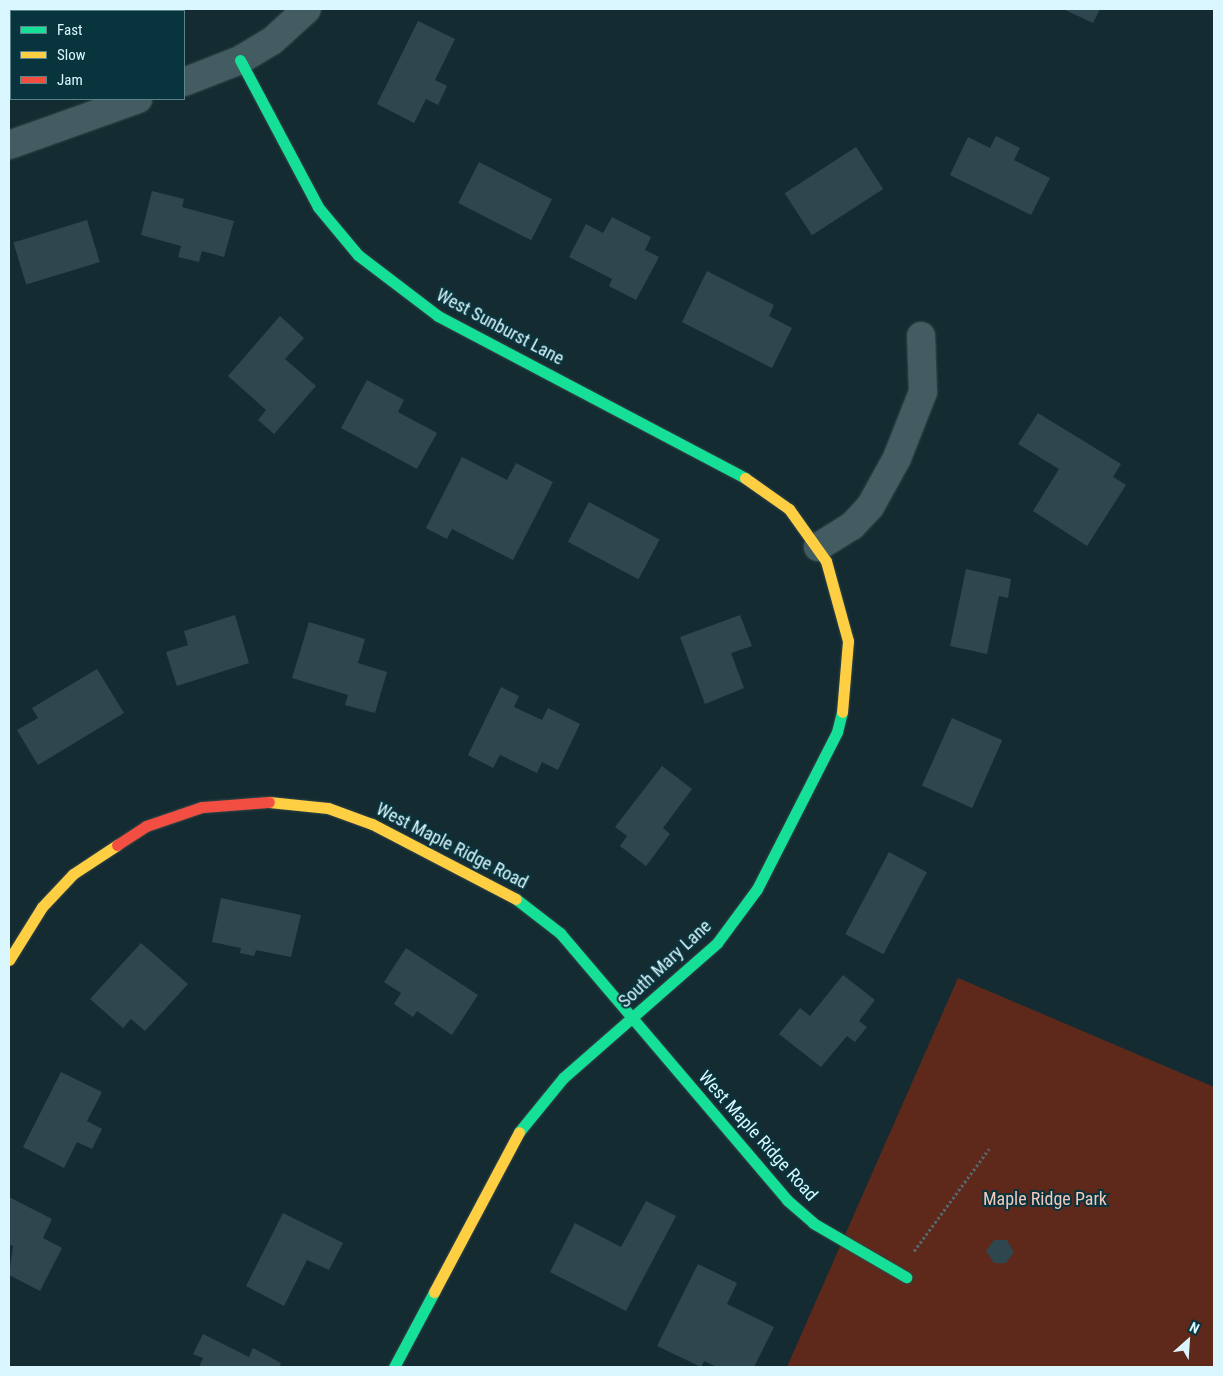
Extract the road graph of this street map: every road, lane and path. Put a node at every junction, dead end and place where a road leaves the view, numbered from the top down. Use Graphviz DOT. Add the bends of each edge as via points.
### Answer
graph roads {
  1 [pos="307,9"];
  2 [pos="240,60"];
  3 [pos="185,82"];
  4 [pos="135,100"];
  5 [pos="9,145"];
  6 [pos="921,336"];
  7 [pos="818,546"];
  8 [pos="9,960"];
  9 [pos="633,1018"];
  10 [pos="989,1149"];
  11 [pos="902,1274"];
  12 [pos="394,1367"];
  1 -- 2 [label="street" via="272,41"];
  2 -- 3 [label="street"];
  2 -- 7 [label="street, West Sunburst Lane" via="318,207 383,277 438,316 746,475 789,509"];
  4 -- 5 [label="street"];
  6 -- 7 [label="street" via="923,392 897,458 870,507 852,526"];
  7 -- 9 [label="street, South Mary Lane" via="835,581 848,641 846,697 836,732 744,909 717,943"];
  8 -- 9 [label="street, West Maple Ridge Road" via="42,907 72,874 146,826 202,807 292,802 372,824 507,892 560,933"];
  9 -- 11 [label="street, West Maple Ridge Road" via="787,1200 813,1223"];
  9 -- 12 [label="street, South Mary Lane" via="563,1078 517,1135"];
  10 -- 11 [label="path"];
}
